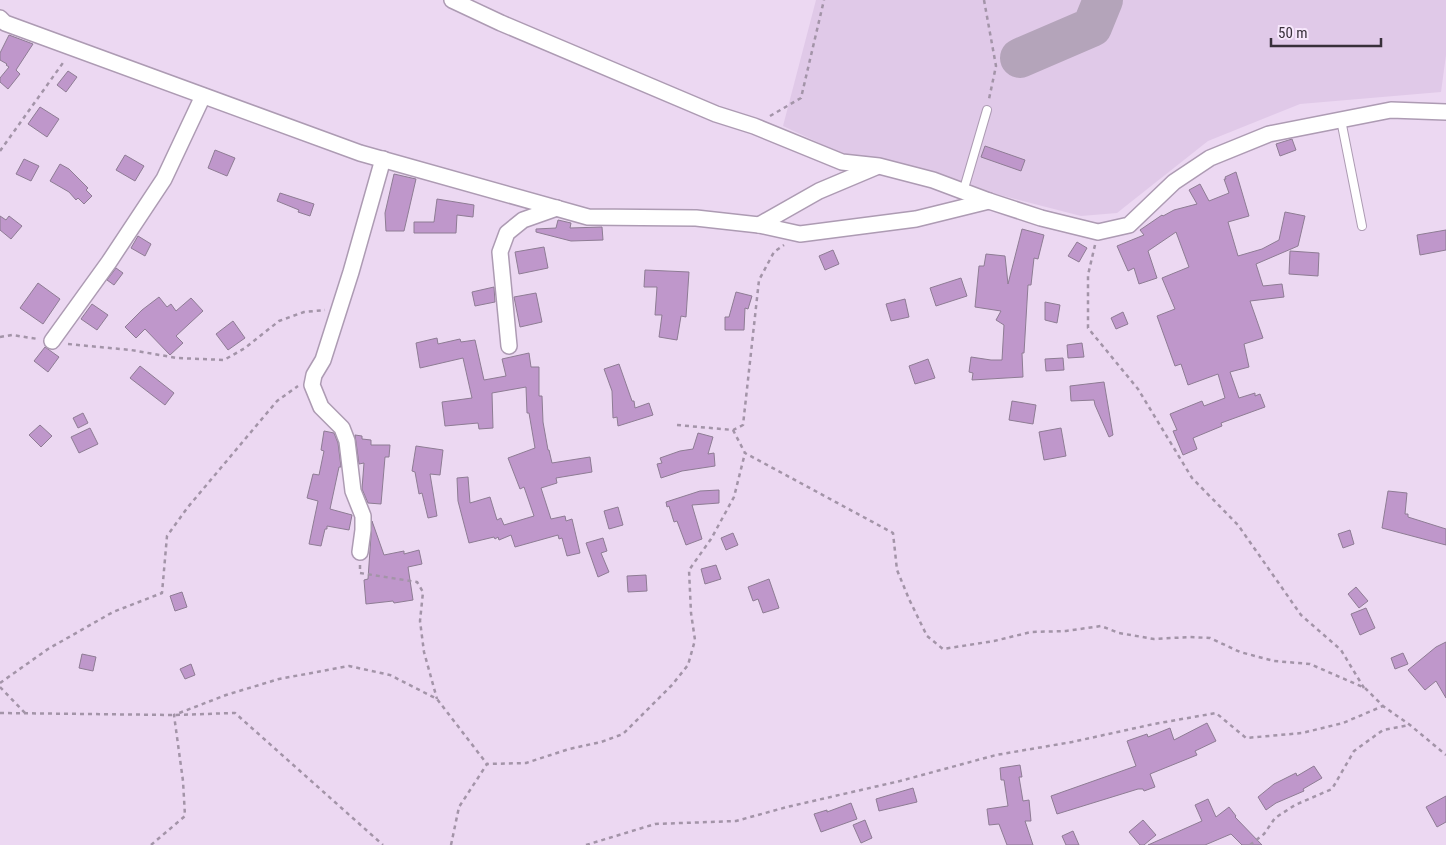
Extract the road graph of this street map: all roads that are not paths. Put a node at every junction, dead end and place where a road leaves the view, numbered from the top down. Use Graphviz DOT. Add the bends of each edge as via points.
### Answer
graph roads {
  1 [pos="452,0"];
  2 [pos="0,18"];
  3 [pos="203,96"];
  4 [pos="987,110"];
  5 [pos="1446,112"];
  6 [pos="1341,120"];
  7 [pos="383,159"];
  8 [pos="879,166"];
  9 [pos="964,192"];
  10 [pos="988,201"];
  11 [pos="557,208"];
  12 [pos="759,226"];
  13 [pos="1362,226"];
  14 [pos="52,341"];
  15 [pos="509,346"];
  16 [pos="360,552"];
  1 -- 8 [label="street" via="716,114 842,162"];
  2 -- 3 [label="street" via="5,23"];
  3 -- 7 [label="street"];
  3 -- 14 [label="street" via="164,179"];
  4 -- 9 [label="lane"];
  5 -- 6 [label="street" via="1391,110"];
  6 -- 10 [label="street" via="1269,134 1210,158 1174,182 1129,225 1098,232"];
  6 -- 13 [label="lane"];
  7 -- 11 [label="street"];
  7 -- 16 [label="street" via="351,272 312,385 321,407 342,428 347,441 353,491 364,530"];
  8 -- 9 [label="street"];
  8 -- 12 [label="street" via="819,191"];
  9 -- 10 [label="street"];
  10 -- 12 [label="street" via="916,219 800,234"];
  11 -- 12 [label="street" via="588,217 696,218"];
  11 -- 15 [label="street" via="523,220 507,233 500,252"];
}
